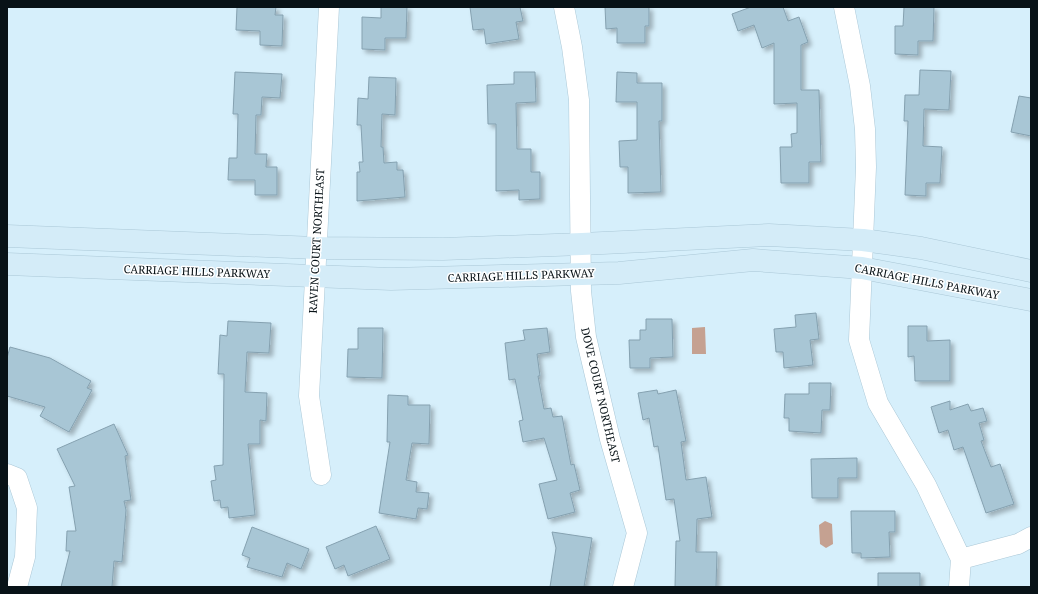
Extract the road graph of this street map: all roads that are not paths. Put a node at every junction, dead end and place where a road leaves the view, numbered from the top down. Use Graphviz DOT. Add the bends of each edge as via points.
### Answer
graph roads {
  1 [pos="329,7"];
  2 [pos="564,7"];
  3 [pos="844,7"];
  4 [pos="7,236"];
  5 [pos="863,240"];
  6 [pos="582,244"];
  7 [pos="316,248"];
  8 [pos="7,264"];
  9 [pos="862,268"];
  10 [pos="1031,271"];
  11 [pos="581,272"];
  12 [pos="314,276"];
  13 [pos="1031,300"];
  14 [pos="7,474"];
  15 [pos="321,475"];
  16 [pos="1031,537"];
  17 [pos="961,559"];
  18 [pos="17,587"];
  19 [pos="623,587"];
  20 [pos="959,587"];
  1 -- 7 [label="street, RAVEN COURT NORTHEAST"];
  2 -- 6 [label="street, DOVE COURT NORTHEAST" via="579,100"];
  3 -- 5 [label="street" via="860,86 865,129"];
  4 -- 7 [label="street"];
  5 -- 6 [label="street" via="769,235"];
  5 -- 9 [label="street"];
  5 -- 10 [label="street" via="921,248"];
  6 -- 7 [label="street"];
  6 -- 11 [label="street, DOVE COURT NORTHEAST"];
  7 -- 12 [label="street, RAVEN COURT NORTHEAST"];
  8 -- 12 [label="street, CARRIAGE HILLS PARKWAY"];
  9 -- 11 [label="street, CARRIAGE HILLS PARKWAY" via="754,260 619,273"];
  9 -- 13 [label="street, CARRIAGE HILLS PARKWAY"];
  9 -- 17 [label="street" via="859,340 878,403 926,485"];
  11 -- 12 [label="street, CARRIAGE HILLS PARKWAY" via="390,279"];
  11 -- 19 [label="street, DOVE COURT NORTHEAST" via="586,337 610,438 637,533"];
  12 -- 15 [label="street, RAVEN COURT NORTHEAST" via="309,396"];
  14 -- 18 [label="street" via="17,478 27,508 25,557"];
  16 -- 17 [label="street" via="1018,544"];
  17 -- 20 [label="street"];
}
